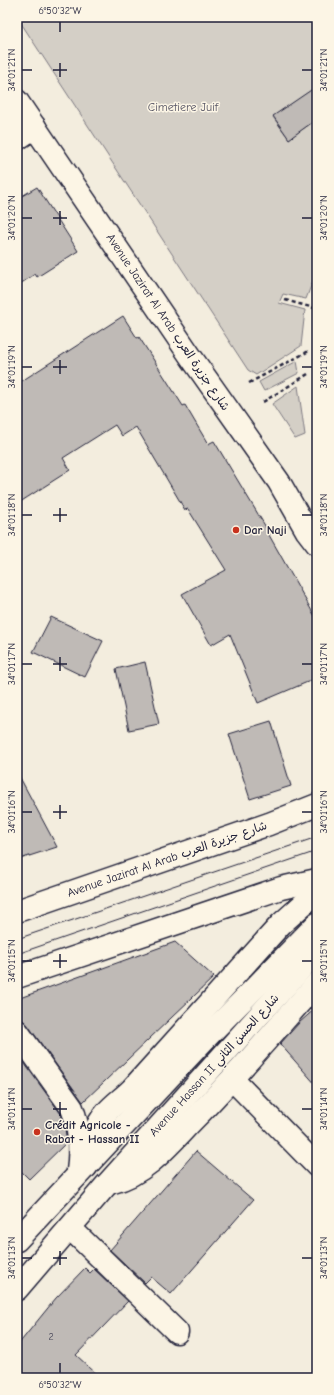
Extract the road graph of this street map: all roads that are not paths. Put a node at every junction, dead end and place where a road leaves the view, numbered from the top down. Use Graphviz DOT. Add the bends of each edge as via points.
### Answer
graph roads {
  1 [pos="17,101"];
  2 [pos="35,127"];
  3 [pos="17,139"];
  4 [pos="317,544"];
  5 [pos="317,805"];
  6 [pos="317,880"];
  7 [pos="317,892"];
  8 [pos="17,911"];
  9 [pos="317,924"];
  10 [pos="317,951"];
  11 [pos="17,977"];
  12 [pos="317,983"];
  13 [pos="17,1030"];
  14 [pos="232,1079"];
  15 [pos="316,1162"];
  16 [pos="82,1171"];
  17 [pos="108,1184"];
  18 [pos="70,1228"];
  19 [pos="17,1240"];
  20 [pos="17,1289"];
  21 [pos="177,1332"];
  1 -- 2 [label="main road, Avenue Jazirat Al Arab شارع جزيرة العرب"];
  2 -- 3 [label="main road"];
  2 -- 4 [label="main road, Avenue Jazirat Al Arab شارع جزيرة العرب" via="279,482"];
  5 -- 8 [label="main road, Avenue Jazirat Al Arab شارع جزيرة العرب"];
  6 -- 11 [label="main road" via="281,888"];
  7 -- 16 [label="main road" via="281,924 132,1089 107,1112 92,1138"];
  9 -- 16 [label="main road, Avenue Hassan II شارع الحسن الثاني"];
  10 -- 17 [label="main road, Avenue Hassan II شارع الحسن الثاني"];
  12 -- 14 [label="main road"];
  13 -- 16 [label="main road" via="72,1108 77,1120"];
  14 -- 15 [label="main road"];
  14 -- 17 [label="main road" via="152,1162 131,1175"];
  16 -- 19 [label="main road, Avenue Hassan II شارع الحسن الثاني"];
  17 -- 18 [label="main road, Avenue Hassan II شارع الحسن الثاني"];
  18 -- 20 [label="main road, Avenue Hassan II شارع الحسن الثاني"];
  18 -- 21 [label="main road"];
}
